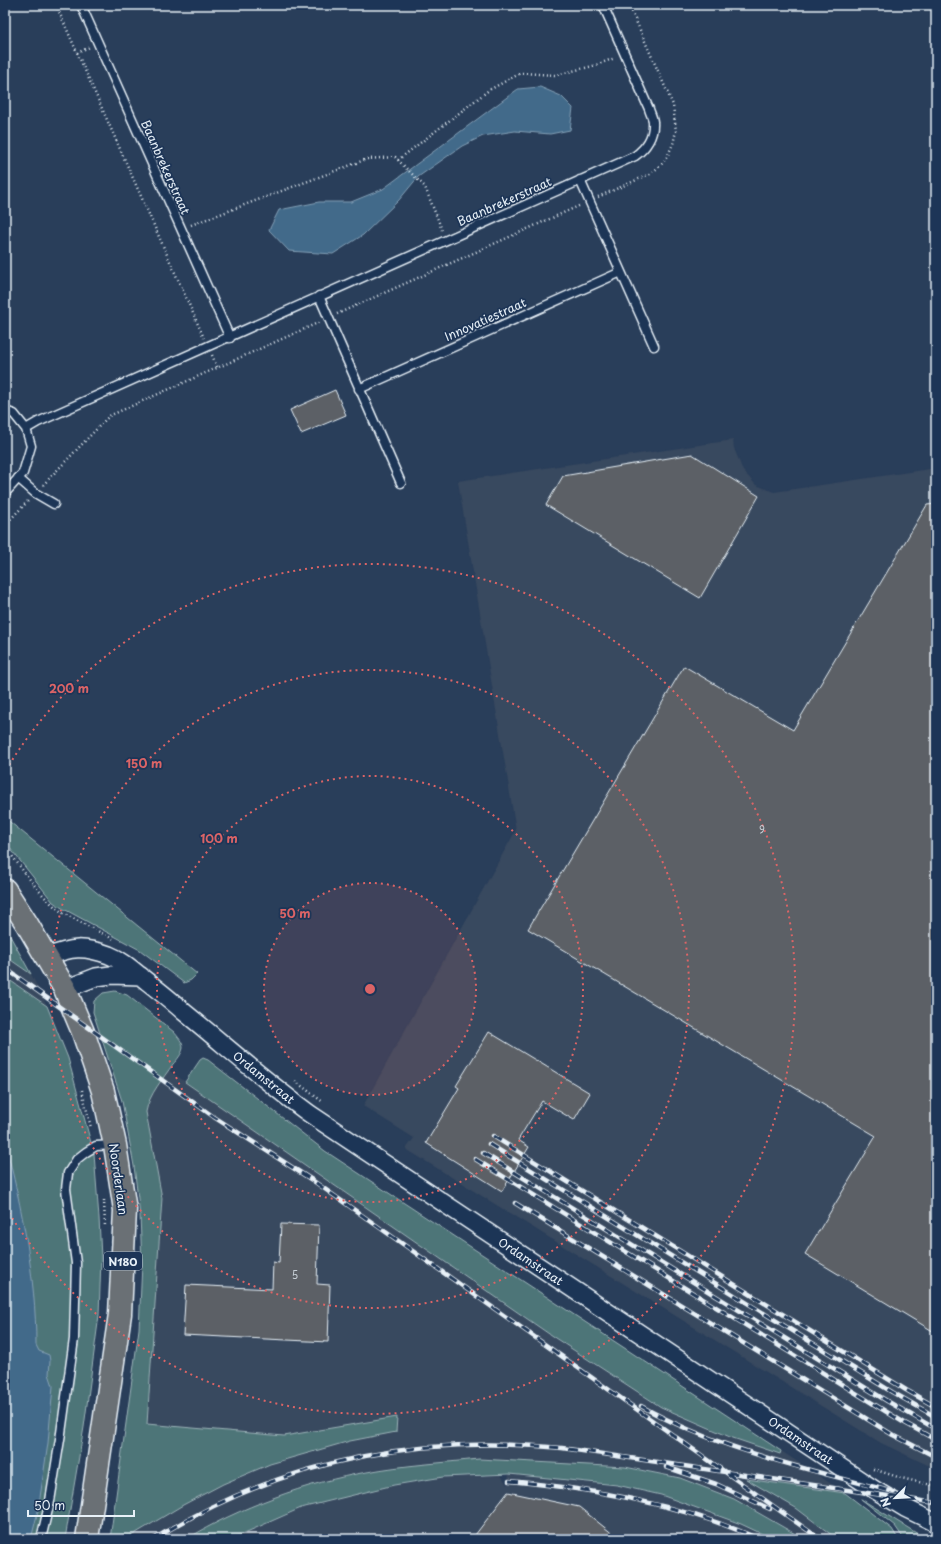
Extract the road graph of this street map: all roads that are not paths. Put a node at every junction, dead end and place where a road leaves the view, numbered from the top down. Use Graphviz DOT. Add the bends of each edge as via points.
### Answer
graph roads {
  1 [pos="81,5"];
  2 [pos="603,5"];
  3 [pos="580,180"];
  4 [pos="621,272"];
  5 [pos="319,296"];
  6 [pos="230,338"];
  7 [pos="654,346"];
  8 [pos="359,389"];
  9 [pos="5,411"];
  10 [pos="26,429"];
  11 [pos="18,478"];
  12 [pos="401,483"];
  13 [pos="5,493"];
  14 [pos="54,504"];
  15 [pos="5,890"];
  16 [pos="47,957"];
  17 [pos="141,976"];
  18 [pos="65,989"];
  19 [pos="115,1145"];
  20 [pos="936,1523"];
  21 [pos="41,1539"];
  22 [pos="87,1539"];
  1 -- 6 [label="lane, Baanbrekerstraat"];
  2 -- 3 [label="lane, Baanbrekerstraat" via="653,122 645,148 635,156"];
  3 -- 4 [label="lane"];
  3 -- 5 [label="lane, Baanbrekerstraat"];
  4 -- 7 [label="lane"];
  4 -- 8 [label="lane, Innovatiestraat"];
  5 -- 6 [label="lane, Baanbrekerstraat"];
  5 -- 8 [label="lane"];
  6 -- 10 [label="lane, Baanbrekerstraat"];
  8 -- 12 [label="lane"];
  9 -- 10 [label="lane" via="14,414"];
  10 -- 11 [label="lane" via="32,446 23,473"];
  11 -- 13 [label="lane"];
  11 -- 14 [label="lane" via="35,493"];
  15 -- 16 [label="main road, Noorderlaan / N180"];
  16 -- 17 [label="street, Ordamstraat" via="63,950 91,950 124,963"];
  16 -- 18 [label="main road, Noorderlaan / N180"];
  17 -- 18 [label="street" via="96,977"];
  17 -- 20 [label="street, Ordamstraat" via="272,1085 316,1118 872,1487 905,1508"];
  18 -- 19 [label="main road, Noorderlaan / N180" via="93,1059"];
  19 -- 21 [label="lane" via="96,1146 77,1159 68,1173 66,1189 76,1263 74,1339 59,1448"];
  19 -- 22 [label="main road, Noorderlaan / N180" via="125,1210 120,1314"];
}
